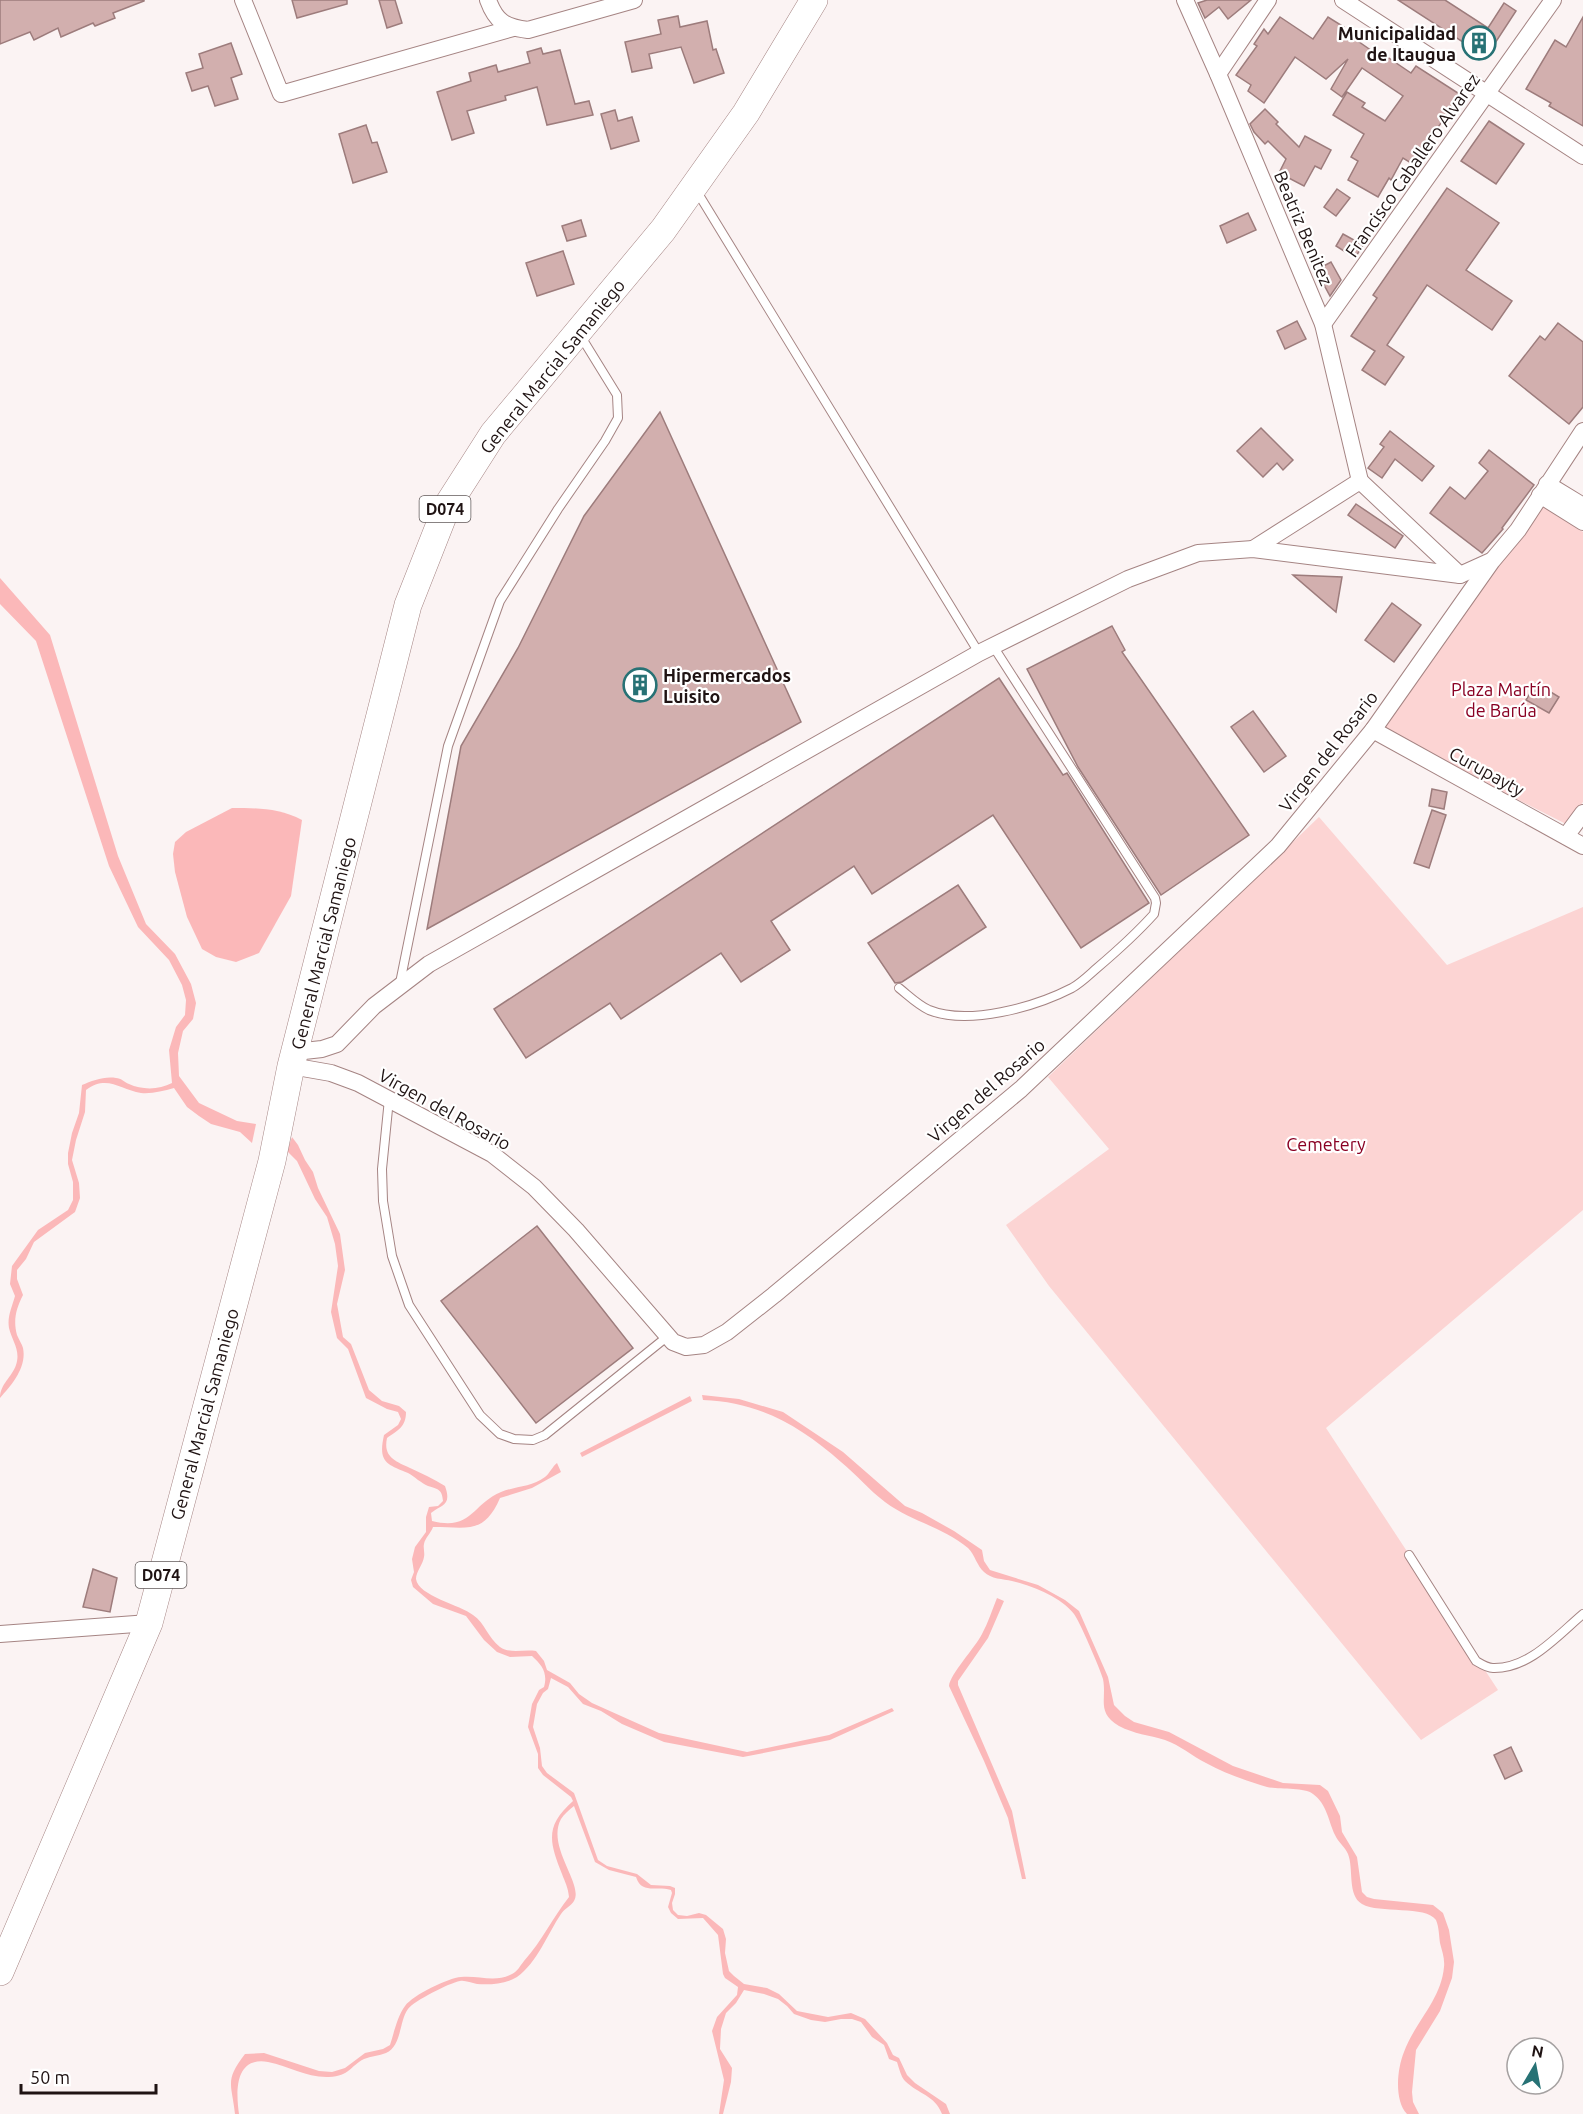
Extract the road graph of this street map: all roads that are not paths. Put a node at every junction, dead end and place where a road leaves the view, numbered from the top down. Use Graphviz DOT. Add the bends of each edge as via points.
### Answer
graph roads {
  1 [pos="243,0"];
  2 [pos="488,0"];
  3 [pos="634,0"];
  4 [pos="814,0"];
  5 [pos="1185,0"];
  6 [pos="1268,0"];
  7 [pos="1343,0"];
  8 [pos="1553,0"];
  9 [pos="507,26"];
  10 [pos="1218,74"];
  11 [pos="1487,92"];
  12 [pos="1583,156"];
  13 [pos="694,187"];
  14 [pos="1323,324"];
  15 [pos="578,332"];
  16 [pos="1583,431"];
  17 [pos="1360,481"];
  18 [pos="1543,489"];
  19 [pos="1583,506"];
  20 [pos="1583,522"];
  21 [pos="1253,549"];
  22 [pos="1492,561"];
  23 [pos="1460,575"];
  24 [pos="986,650"];
  25 [pos="1373,729"];
  26 [pos="1583,813"];
  27 [pos="1566,837"];
  28 [pos="1583,846"];
  29 [pos="399,987"];
  30 [pos="899,988"];
  31 [pos="293,1059"];
  32 [pos="389,1099"];
  33 [pos="668,1336"];
  34 [pos="1409,1555"];
  35 [pos="1583,1614"];
  36 [pos="149,1623"];
  37 [pos="0,1634"];
  38 [pos="0,1972"];
  1 -- 9 [label="street" via="281,94"];
  2 -- 9 [label="street" via="492,11"];
  3 -- 9 [label="street" via="528,30"];
  4 -- 13 [label="main road, General Marcial Samaniego / D074" via="746,113"];
  5 -- 10 [label="street, Beatriz Benitez"];
  6 -- 10 [label="street"];
  7 -- 11 [label="street"];
  8 -- 11 [label="street, Francisco Caballero Alvarez"];
  10 -- 14 [label="street, Beatriz Benitez"];
  11 -- 12 [label="street"];
  11 -- 14 [label="street, Francisco Caballero Alvarez"];
  13 -- 15 [label="main road, General Marcial Samaniego / D074"];
  13 -- 24 [label="lane"];
  14 -- 17 [label="street, Beatriz Benitez"];
  15 -- 29 [label="lane" via="617,395 618,418 500,601 448,746"];
  15 -- 31 [label="main road, General Marcial Samaniego / D074" via="493,434 442,517 408,605"];
  16 -- 18 [label="street, Virgen del Rosario"];
  17 -- 21 [label="street"];
  17 -- 23 [label="street"];
  18 -- 19 [label="street"];
  18 -- 20 [label="street"];
  18 -- 22 [label="street, Virgen del Rosario" via="1518,530"];
  21 -- 23 [label="street"];
  21 -- 24 [label="street" via="1198,553 1128,579"];
  22 -- 23 [label="street"];
  22 -- 25 [label="street, Virgen del Rosario"];
  24 -- 29 [label="street" via="429,964"];
  24 -- 30 [label="lane" via="1155,898 1156,909 1131,939 1074,987 1019,1007 974,1017 946,1016 916,1003"];
  25 -- 27 [label="street, Curupayty"];
  25 -- 33 [label="street, Virgen del Rosario" via="1278,846 1021,1089 727,1332 694,1347 680,1346"];
  26 -- 27 [label="street"];
  27 -- 28 [label="street, Curupayty"];
  29 -- 31 [label="street" via="337,1044"];
  31 -- 32 [label="street, Virgen del Rosario"];
  31 -- 36 [label="main road, General Marcial Samaniego / D074" via="272,1161"];
  32 -- 33 [label="street, Virgen del Rosario" via="492,1154 534,1187"];
  32 -- 33 [label="lane" via="382,1169 392,1256 409,1305 480,1415 500,1434 533,1440 545,1435"];
  34 -- 35 [label="lane" via="1476,1661 1491,1669 1537,1654"];
  36 -- 37 [label="street"];
  36 -- 38 [label="main road, General Marcial Samaniego / D074"];
}
